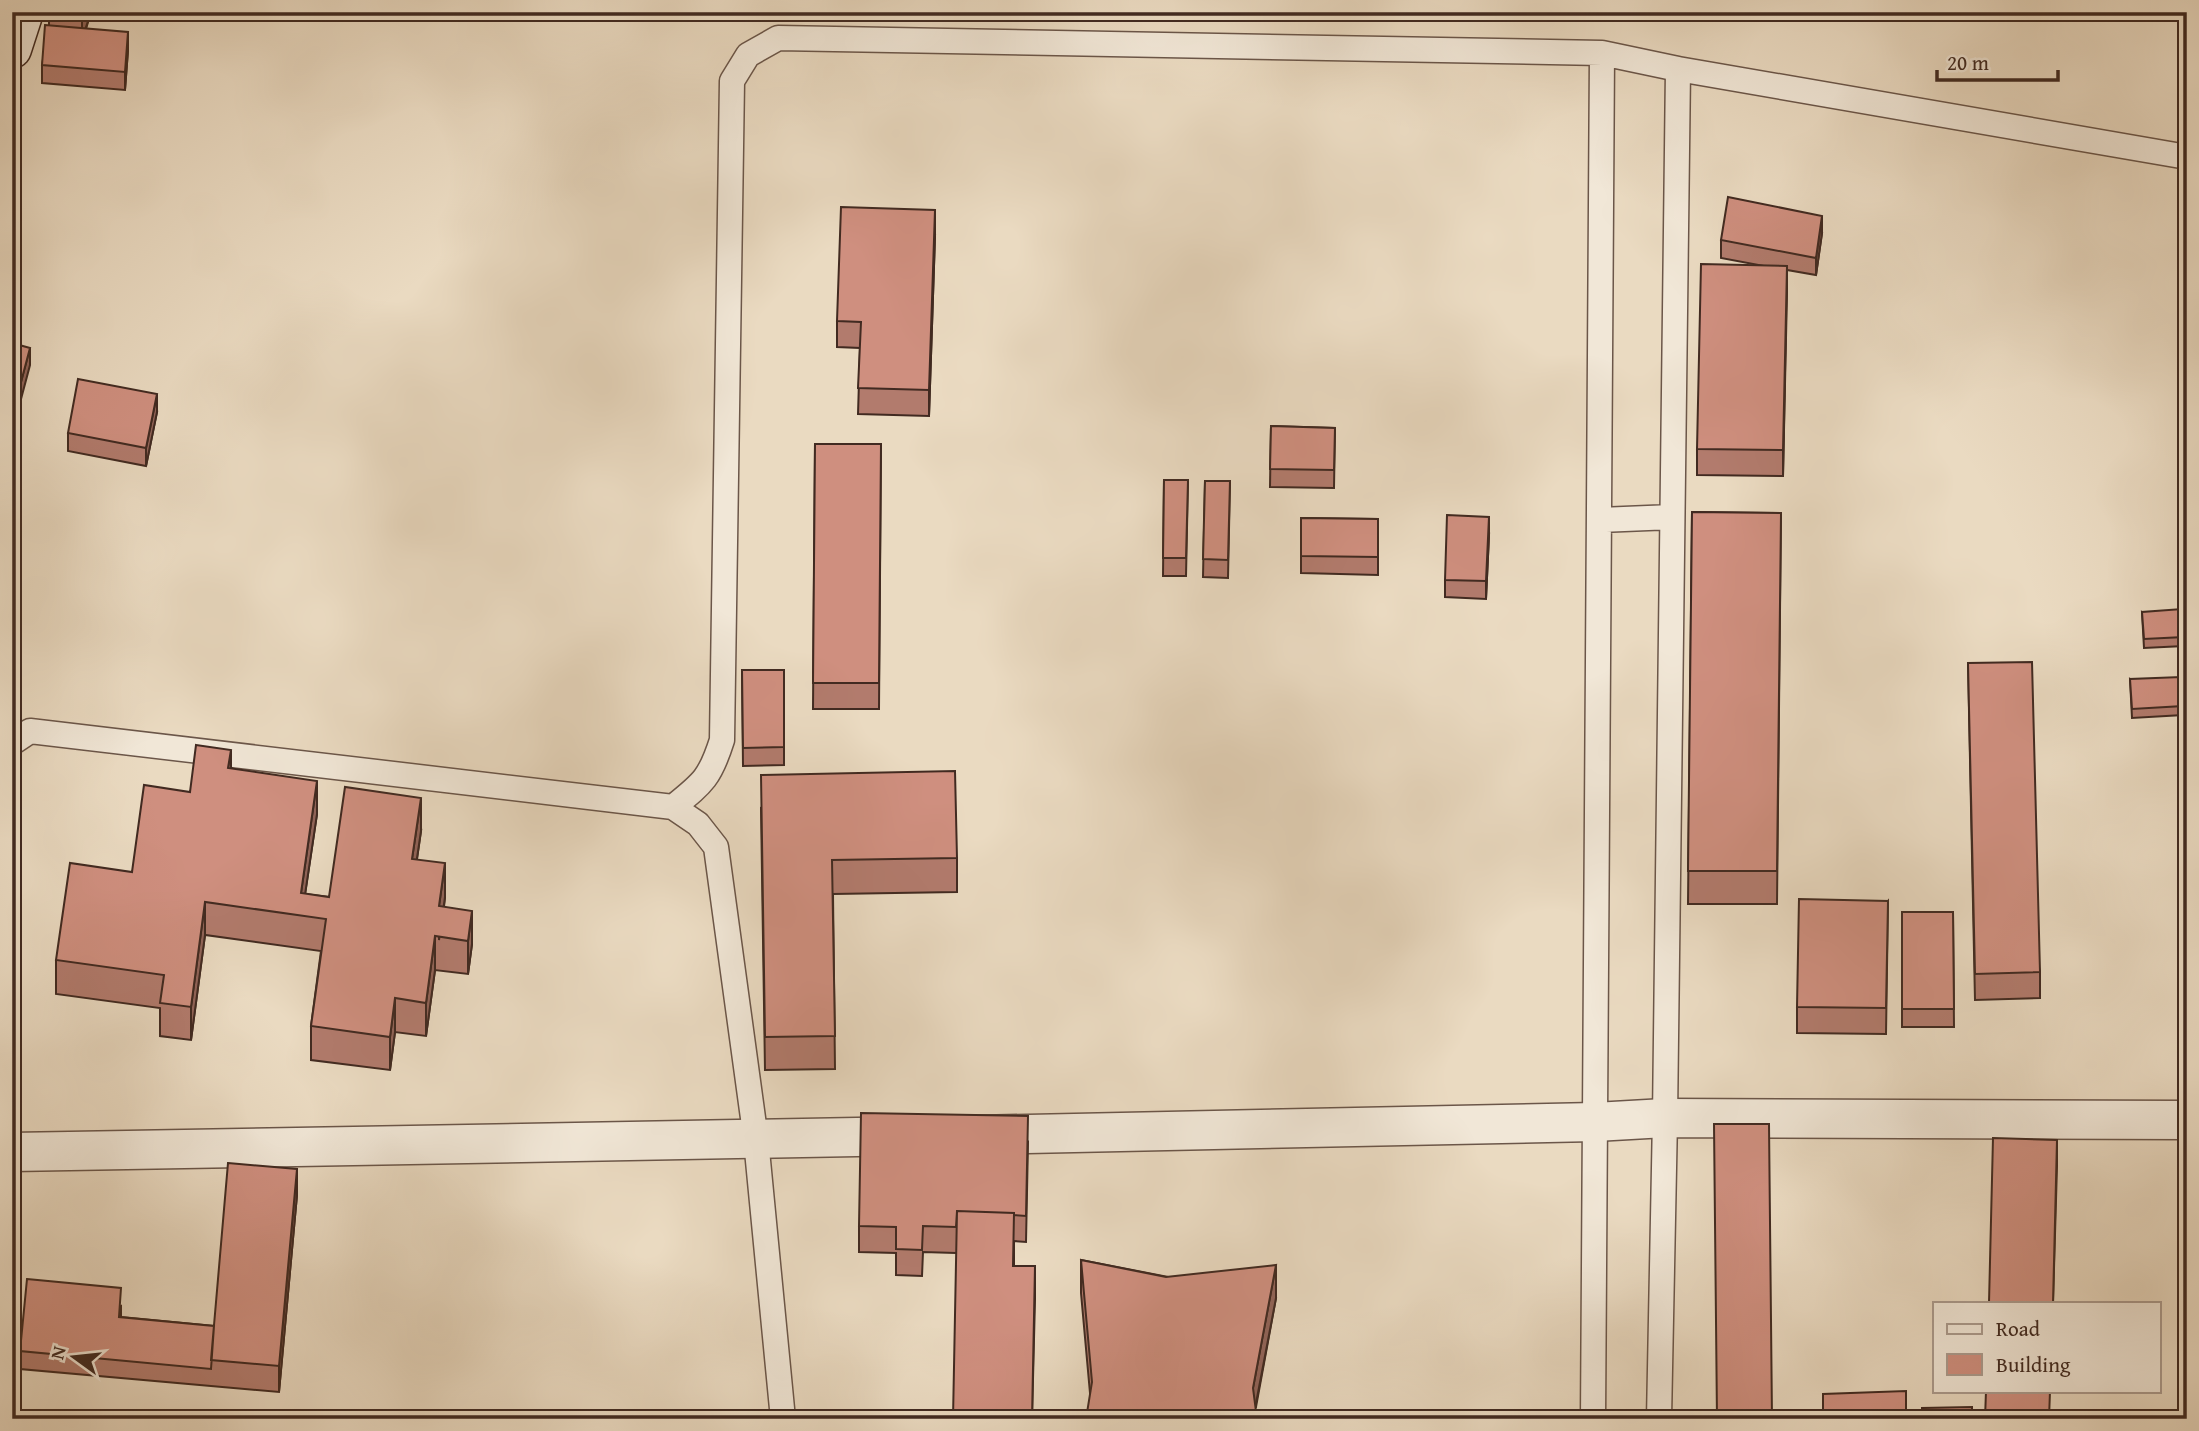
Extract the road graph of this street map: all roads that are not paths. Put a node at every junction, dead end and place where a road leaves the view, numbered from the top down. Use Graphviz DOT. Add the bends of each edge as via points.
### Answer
graph roads {
  1 [pos="24,12"];
  2 [pos="12,50"];
  3 [pos="1602,53"];
  4 [pos="1678,69"];
  5 [pos="2187,157"];
  6 [pos="1672,517"];
  7 [pos="1600,520"];
  8 [pos="12,743"];
  9 [pos="673,807"];
  10 [pos="1665,1118"];
  11 [pos="2187,1120"];
  12 [pos="1595,1122"];
  13 [pos="756,1140"];
  14 [pos="12,1152"];
  15 [pos="783,1419"];
  16 [pos="1593,1419"];
  17 [pos="1658,1419"];
  1 -- 2 [label="street"];
  3 -- 4 [label="lane"];
  3 -- 7 [label="lane"];
  3 -- 9 [label="lane" via="778,38 748,55 732,81 722,740 704,782"];
  4 -- 5 [label="lane"];
  4 -- 6 [label="lane"];
  6 -- 7 [label="lane"];
  6 -- 10 [label="lane"];
  7 -- 12 [label="lane"];
  8 -- 9 [label="lane" via="30,731"];
  9 -- 13 [label="lane" via="698,824 716,847"];
  10 -- 11 [label="street"];
  10 -- 12 [label="street"];
  10 -- 17 [label="lane"];
  12 -- 13 [label="street"];
  12 -- 16 [label="lane"];
  13 -- 14 [label="street"];
  13 -- 15 [label="lane"];
}
